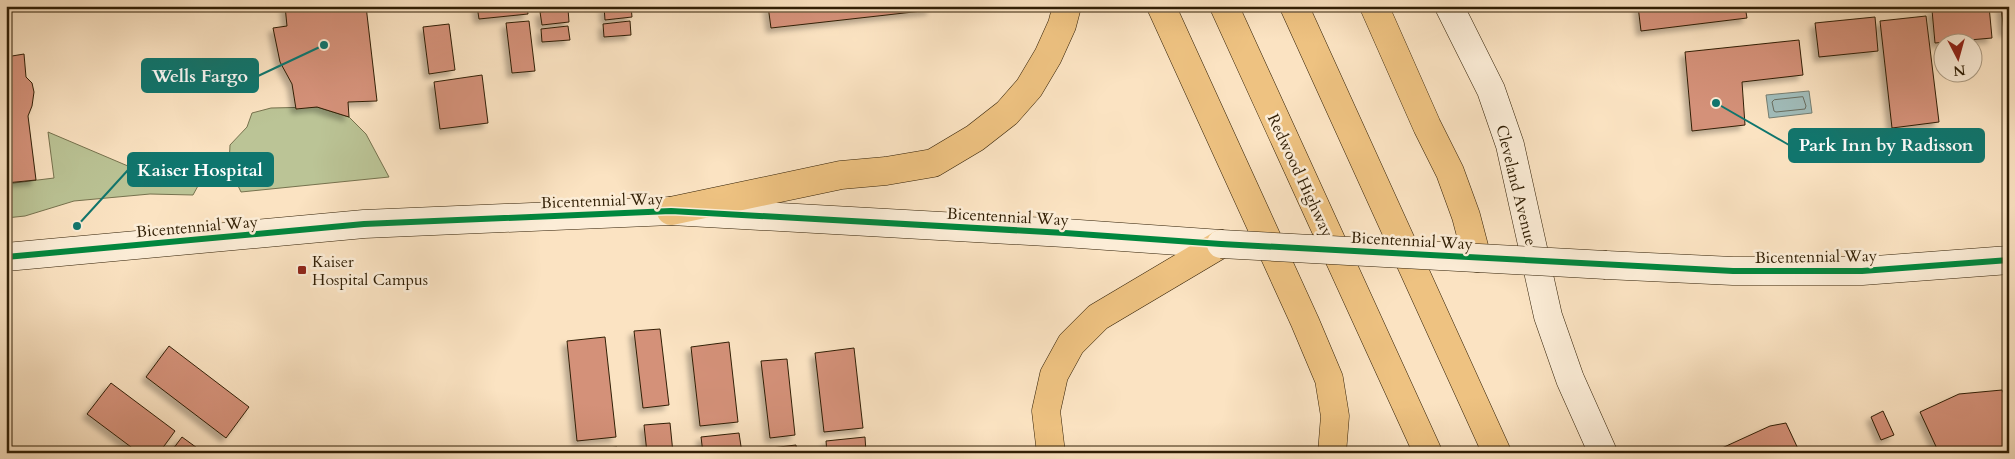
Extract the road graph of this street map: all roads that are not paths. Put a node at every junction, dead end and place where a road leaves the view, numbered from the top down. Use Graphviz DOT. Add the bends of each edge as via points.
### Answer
graph roads {
  1 [pos="1067,6"];
  2 [pos="1161,6"];
  3 [pos="1224,6"];
  4 [pos="1294,6"];
  5 [pos="1374,6"];
  6 [pos="1449,6"];
  7 [pos="671,211"];
  8 [pos="1221,244"];
  9 [pos="6,258"];
  10 [pos="1477,258"];
  11 [pos="2009,260"];
  12 [pos="1050,453"];
  13 [pos="1332,453"];
  14 [pos="1428,453"];
  15 [pos="1497,453"];
  16 [pos="1603,453"];
  1 -- 7 [label="highway" via="1048,56 1029,88 1007,113 975,138 933,163 841,175"];
  2 -- 13 [label="highway" via="1329,379 1335,416"];
  3 -- 14 [label="highway, Redwood Highway"];
  4 -- 15 [label="highway"];
  5 -- 10 [label="highway" via="1450,172"];
  6 -- 16 [label="main road, Cleveland Avenue" via="1491,90 1510,145 1548,316 1570,379"];
  7 -- 8 [label="main road, Bicentennial Way"];
  7 -- 9 [label="main road, Bicentennial Way" via="364,224"];
  8 -- 10 [label="main road, Bicentennial Way, bridge"];
  8 -- 12 [label="highway" via="1098,317 1071,344 1054,376 1046,412"];
  10 -- 11 [label="main road, Bicentennial Way, bridge" via="1733,271 1862,271"];
}
